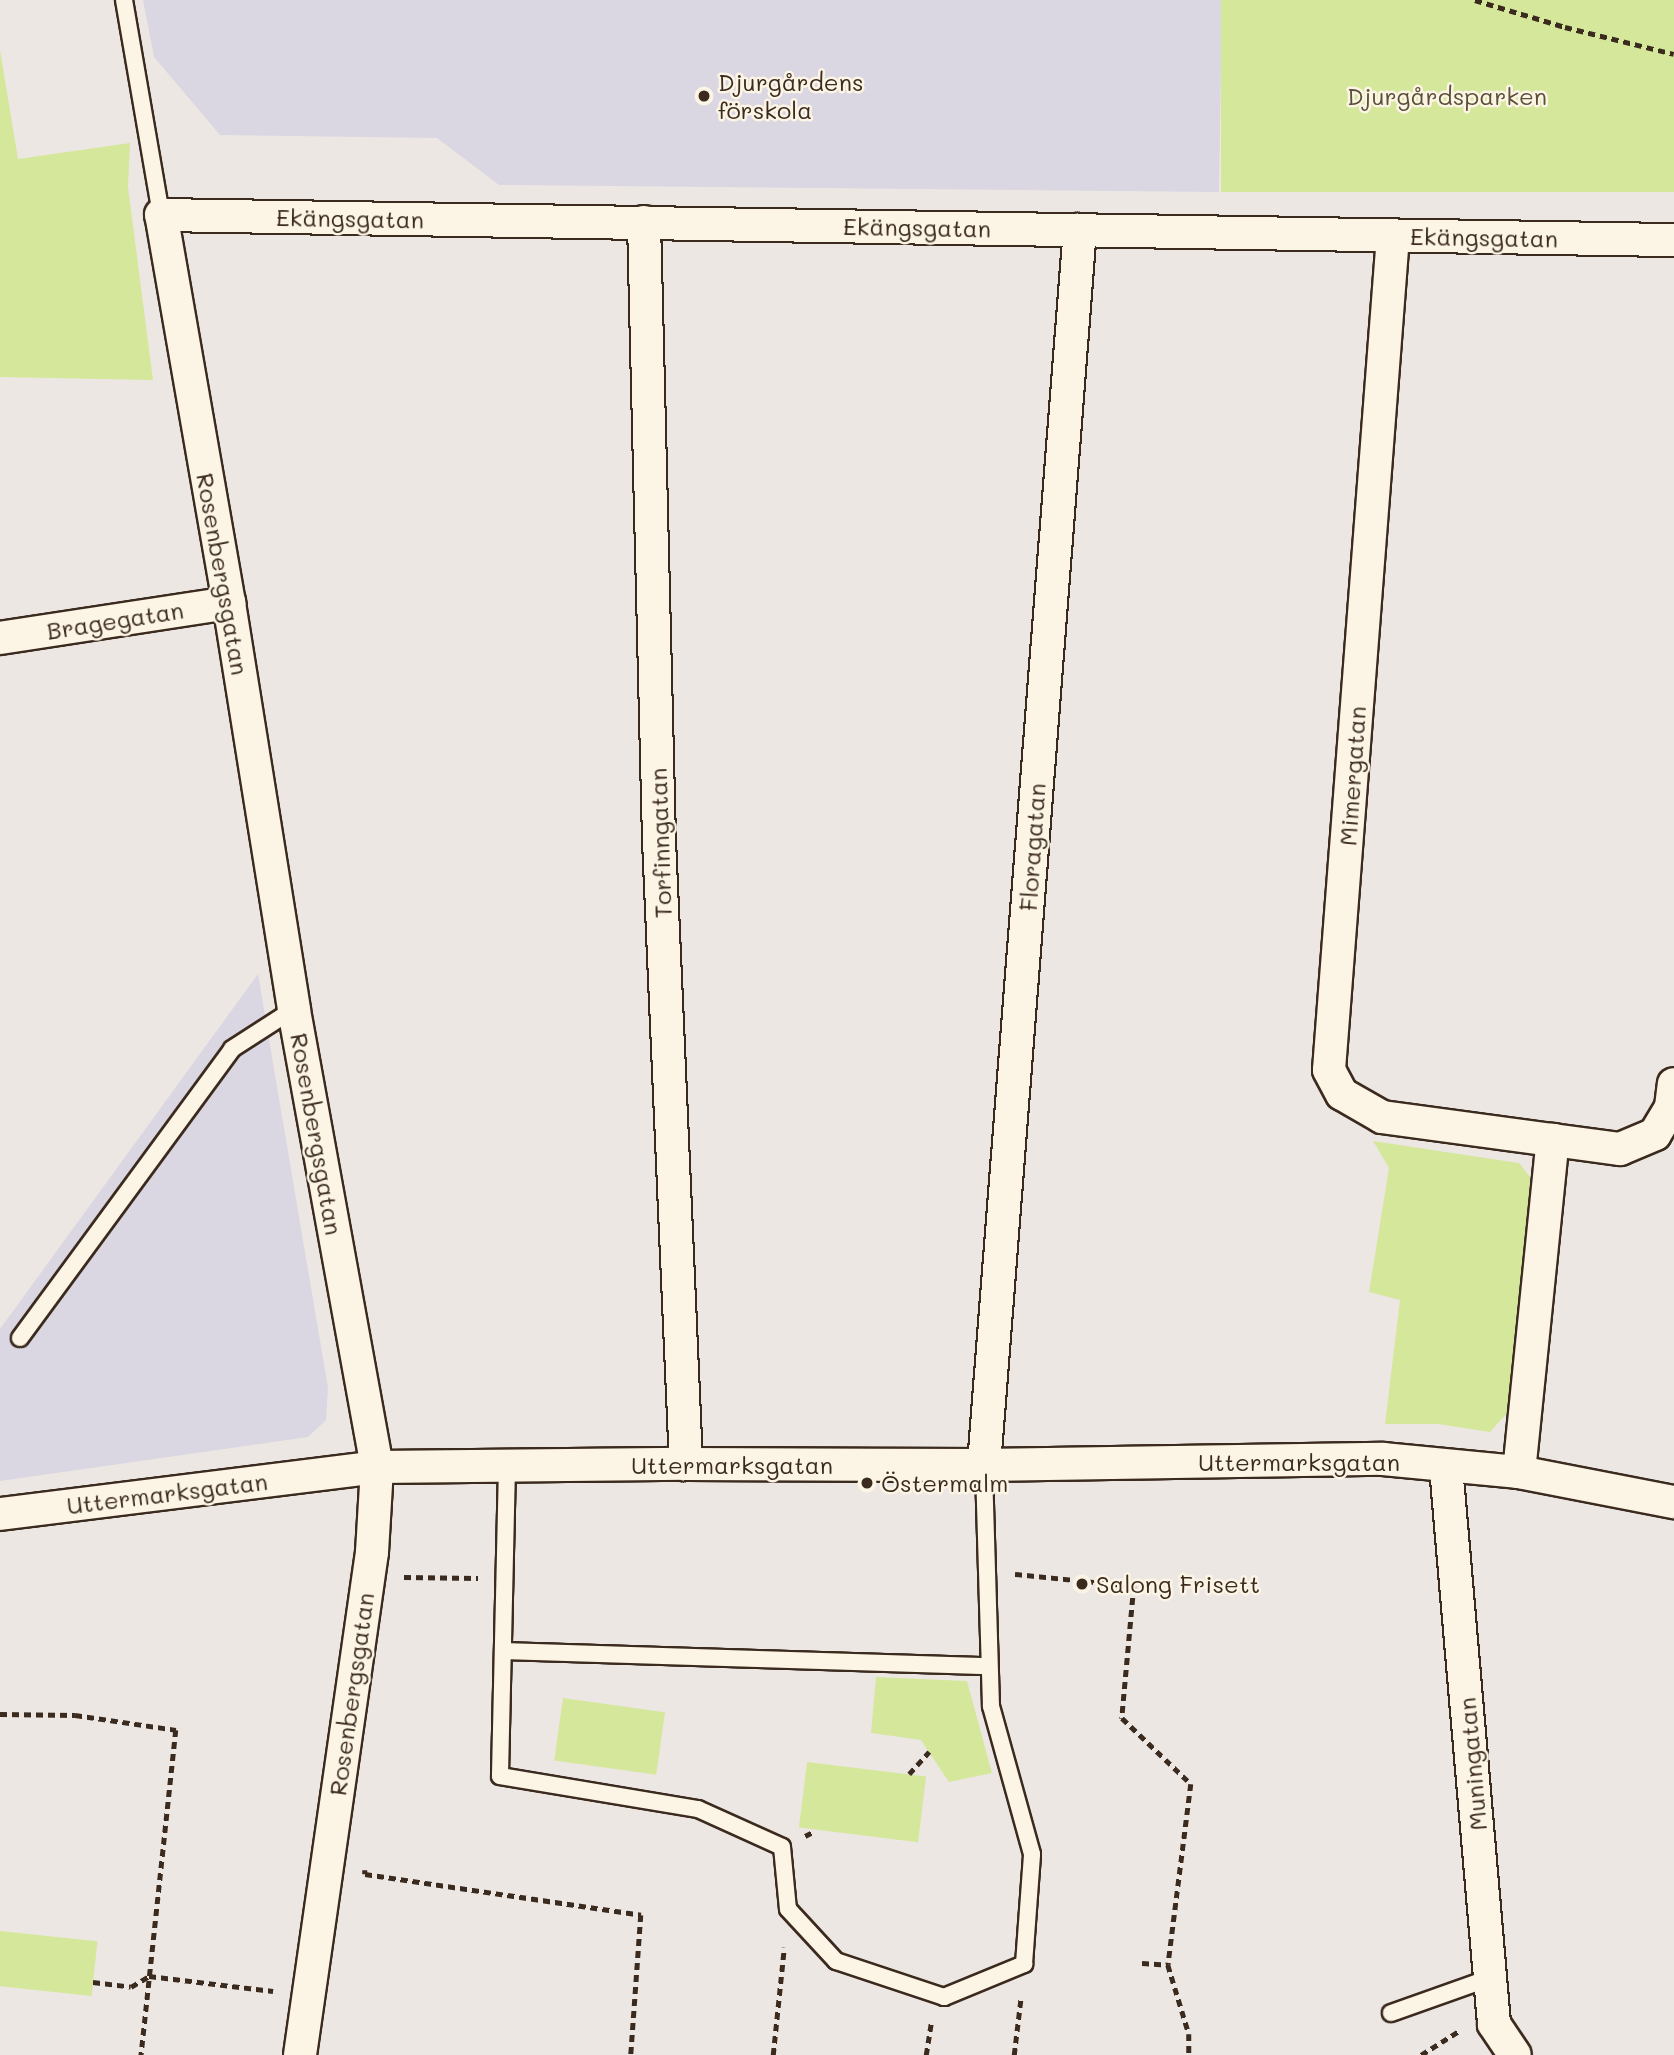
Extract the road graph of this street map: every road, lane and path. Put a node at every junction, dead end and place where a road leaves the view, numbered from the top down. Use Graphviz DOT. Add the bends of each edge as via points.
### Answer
graph roads {
  1 [pos="124,0"];
  2 [pos="1475,0"];
  3 [pos="1674,54"];
  4 [pos="161,215"];
  5 [pos="644,222"];
  6 [pos="1080,230"];
  7 [pos="1393,236"];
  8 [pos="1674,240"];
  9 [pos="229,603"];
  10 [pos="0,638"];
  11 [pos="294,1009"];
  12 [pos="1674,1084"];
  13 [pos="1553,1140"];
  14 [pos="20,1338"];
  15 [pos="686,1464"];
  16 [pos="984,1465"];
  17 [pos="507,1466"];
  18 [pos="377,1467"];
  19 [pos="1446,1467"];
  20 [pos="1519,1472"];
  21 [pos="1674,1502"];
  22 [pos="0,1514"];
  23 [pos="985,1570"];
  24 [pos="504,1579"];
  25 [pos="402,1589"];
  26 [pos="503,1651"];
  27 [pos="989,1666"];
  28 [pos="0,1714"];
  29 [pos="929,1752"];
  30 [pos="909,1774"];
  31 [pos="367,1860"];
  32 [pos="1142,1962"];
  33 [pos="1024,1964"];
  34 [pos="1168,1965"];
  35 [pos="782,1969"];
  36 [pos="149,1976"];
  37 [pos="1490,1978"];
  38 [pos="93,1982"];
  39 [pos="308,1996"];
  40 [pos="1391,2013"];
  41 [pos="930,2028"];
  42 [pos="141,2055"];
  43 [pos="300,2055"];
  44 [pos="631,2055"];
  45 [pos="773,2055"];
  46 [pos="926,2055"];
  47 [pos="1014,2055"];
  48 [pos="1189,2055"];
  49 [pos="1515,2055"];
  1 -- 4 [label="lane"];
  2 -- 3 [label="path"];
  4 -- 5 [label="street, Ekängsgatan"];
  4 -- 9 [label="street, Rosenbergsgatan"];
  5 -- 6 [label="street, Ekängsgatan"];
  5 -- 15 [label="street, Torfinngatan" via="659,840"];
  6 -- 7 [label="street, Ekängsgatan"];
  6 -- 16 [label="street, Floragatan"];
  7 -- 8 [label="street, Ekängsgatan"];
  7 -- 13 [label="street, Mimergatan" via="1329,1070 1342,1094 1382,1117"];
  9 -- 10 [label="street, Bragegatan"];
  9 -- 11 [label="street, Rosenbergsgatan"];
  11 -- 14 [label="lane" via="232,1049"];
  11 -- 18 [label="street, Rosenbergsgatan"];
  12 -- 13 [label="street" via="1671,1107 1655,1134 1620,1149"];
  13 -- 20 [label="street"];
  15 -- 16 [label="street, Uttermarksgatan"];
  15 -- 17 [label="street, Uttermarksgatan"];
  16 -- 19 [label="street, Uttermarksgatan" via="1383,1459"];
  16 -- 23 [label="lane"];
  17 -- 18 [label="street, Uttermarksgatan"];
  17 -- 24 [label="lane"];
  18 -- 22 [label="street, Uttermarksgatan"];
  18 -- 39 [label="street, Rosenbergsgatan" via="372,1552"];
  19 -- 20 [label="street, Uttermarksgatan"];
  19 -- 37 [label="street, Muningatan"];
  20 -- 21 [label="street, Uttermarksgatan"];
  23 -- 27 [label="lane"];
  23 -- 34 [label="path" via="1134,1586 1122,1718 1191,1784"];
  24 -- 25 [label="path" via="404,1576"];
  24 -- 26 [label="lane"];
  26 -- 27 [label="lane"];
  26 -- 33 [label="lane" via="500,1776 698,1809 782,1847 788,1909 836,1961 944,1997"];
  27 -- 33 [label="lane" via="990,1706 1032,1854"];
  28 -- 36 [label="path" via="75,1715 176,1730"];
  29 -- 30 [label="path"];
  31 -- 44 [label="path" via="365,1874 641,1915"];
  32 -- 34 [label="path"];
  33 -- 47 [label="path"];
  34 -- 48 [label="path" via="1189,2034"];
  35 -- 45 [label="path"];
  36 -- 38 [label="path" via="131,1987"];
  36 -- 39 [label="path"];
  36 -- 42 [label="path"];
  37 -- 40 [label="lane"];
  37 -- 49 [label="street, Muningatan" via="1494,2024"];
  39 -- 43 [label="street, Rosenbergsgatan"];
  41 -- 46 [label="path"];
}
